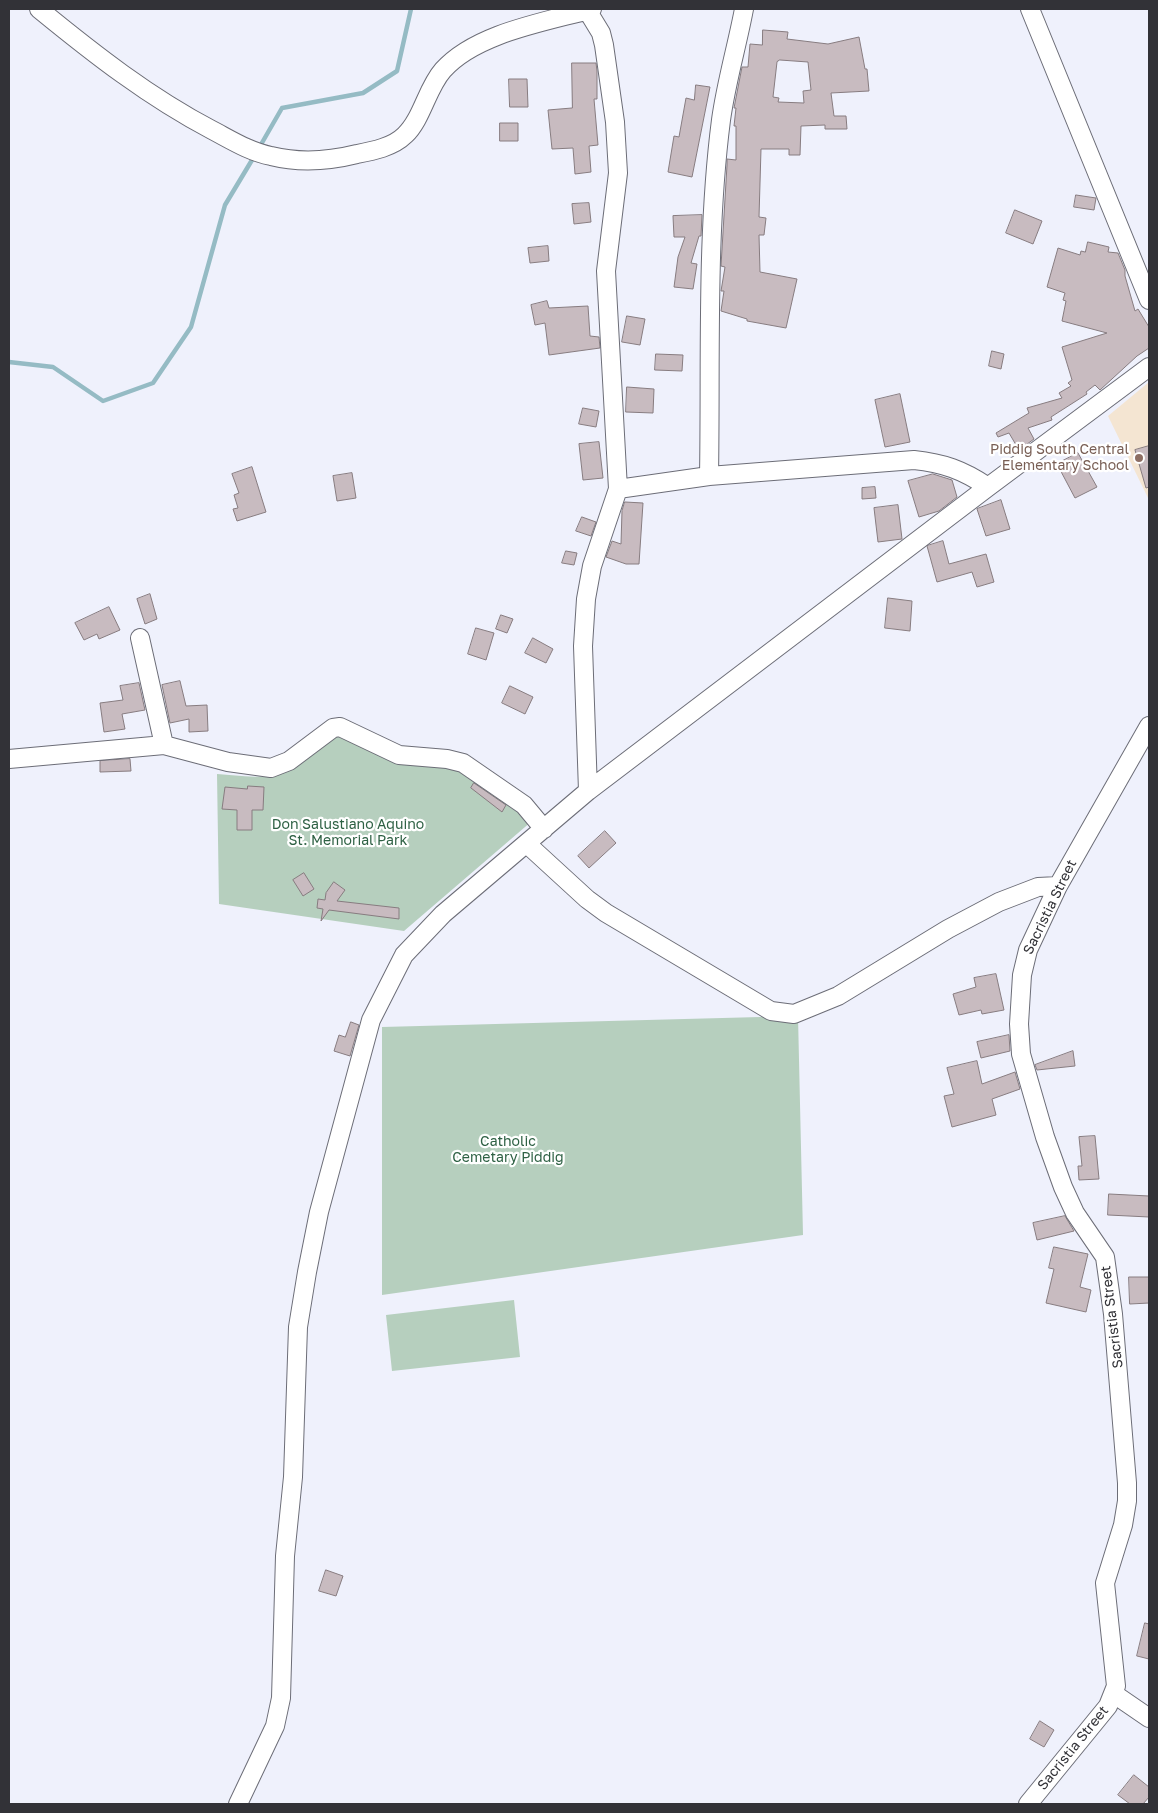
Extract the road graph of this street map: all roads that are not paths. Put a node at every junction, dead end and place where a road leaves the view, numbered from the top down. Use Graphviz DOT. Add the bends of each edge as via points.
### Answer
graph roads {
  1 [pos="39,9"];
  2 [pos="589,9"];
  3 [pos="744,9"];
  4 [pos="1030,9"];
  5 [pos="1149,300"];
  6 [pos="1149,367"];
  7 [pos="709,476"];
  8 [pos="988,487"];
  9 [pos="618,489"];
  10 [pos="140,638"];
  11 [pos="1149,726"];
  12 [pos="164,745"];
  13 [pos="9,759"];
  14 [pos="588,792"];
  15 [pos="544,829"];
  16 [pos="527,844"];
  17 [pos="1058,886"];
  18 [pos="1114,1694"];
  19 [pos="1149,1718"];
  20 [pos="238,1804"];
  21 [pos="1028,1804"];
  1 -- 2 [label="street" via="121,74 245,148 297,160 327,160 375,150 397,141 414,125 442,71 455,58 478,44"];
  2 -- 9 [label="street" via="604,45 615,122 618,173 606,271"];
  3 -- 7 [label="street" via="721,118 718,151 713,241"];
  4 -- 5 [label="street"];
  6 -- 8 [label="street"];
  7 -- 8 [label="street" via="914,460 954,467"];
  7 -- 9 [label="street"];
  8 -- 14 [label="street"];
  9 -- 14 [label="street" via="592,566 586,599"];
  10 -- 12 [label="street"];
  11 -- 17 [label="street, Sacristia Street"];
  12 -- 13 [label="street"];
  12 -- 15 [label="street" via="228,762 271,768 290,761 333,728 347,728 399,755 463,763 524,805"];
  14 -- 15 [label="street"];
  15 -- 16 [label="street"];
  16 -- 17 [label="street" via="587,899 606,912 771,1011 784,1014 794,1014 838,996 948,928 999,902 1038,886"];
  16 -- 20 [label="street" via="443,914 404,955 370,1020 319,1212 298,1327 293,1477 285,1556 281,1698 275,1726"];
  17 -- 18 [label="street, Sacristia Street" via="1024,962 1019,1039 1045,1136 1063,1187 1075,1213 1105,1257 1128,1483 1123,1525 1105,1583 1116,1686"];
  18 -- 19 [label="street"];
  18 -- 21 [label="street, Sacristia Street" via="1108,1706"];
}
